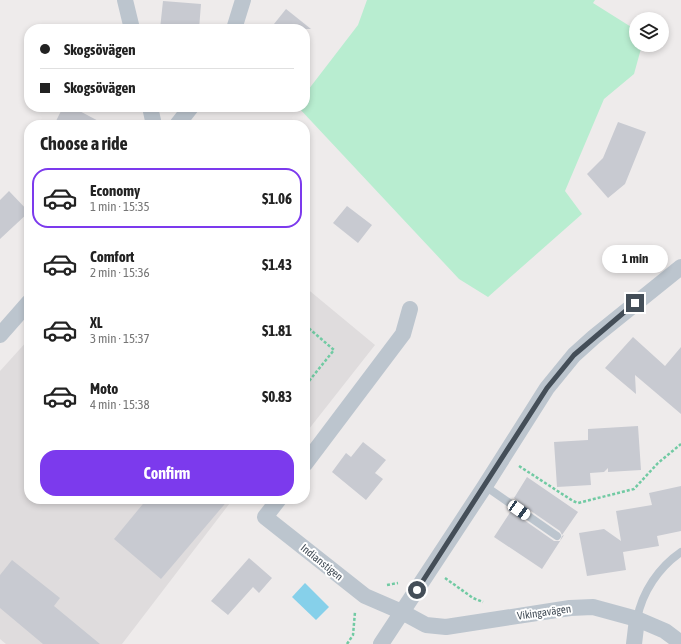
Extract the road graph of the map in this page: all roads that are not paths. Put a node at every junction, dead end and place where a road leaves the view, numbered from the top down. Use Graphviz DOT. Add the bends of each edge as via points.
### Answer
graph roads {
  1 [pos="125,0"];
  2 [pos="244,0"];
  3 [pos="131,24"];
  4 [pos="236,24"];
  5 [pos="187,112"];
  6 [pos="181,120"];
  7 [pos="681,268"];
  8 [pos="24,307"];
  9 [pos="410,309"];
  10 [pos="1,332"];
  11 [pos="310,457"];
  12 [pos="485,486"];
  13 [pos="275,504"];
  14 [pos="556,536"];
  15 [pos="681,552"];
  16 [pos="402,612"];
  17 [pos="636,619"];
  18 [pos="681,643"];
  19 [pos="380,644"];
  20 [pos="634,644"];
  1 -- 3 [label="street"];
  2 -- 4 [label="street"];
  5 -- 6 [label="street"];
  7 -- 12 [label="street" via="623,312 574,355 547,388"];
  8 -- 10 [label="street"];
  9 -- 11 [label="street" via="403,334"];
  12 -- 14 [label="lane"];
  12 -- 16 [label="street"];
  13 -- 16 [label="street, Indianstigen" via="265,517 365,596"];
  15 -- 17 [label="lane" via="658,573 640,604"];
  16 -- 17 [label="street, Vikingavägen" via="426,625 446,627 570,608 593,607"];
  16 -- 19 [label="street"];
  17 -- 18 [label="street, Vikingavägen" via="665,631"];
  17 -- 20 [label="street"];
}
